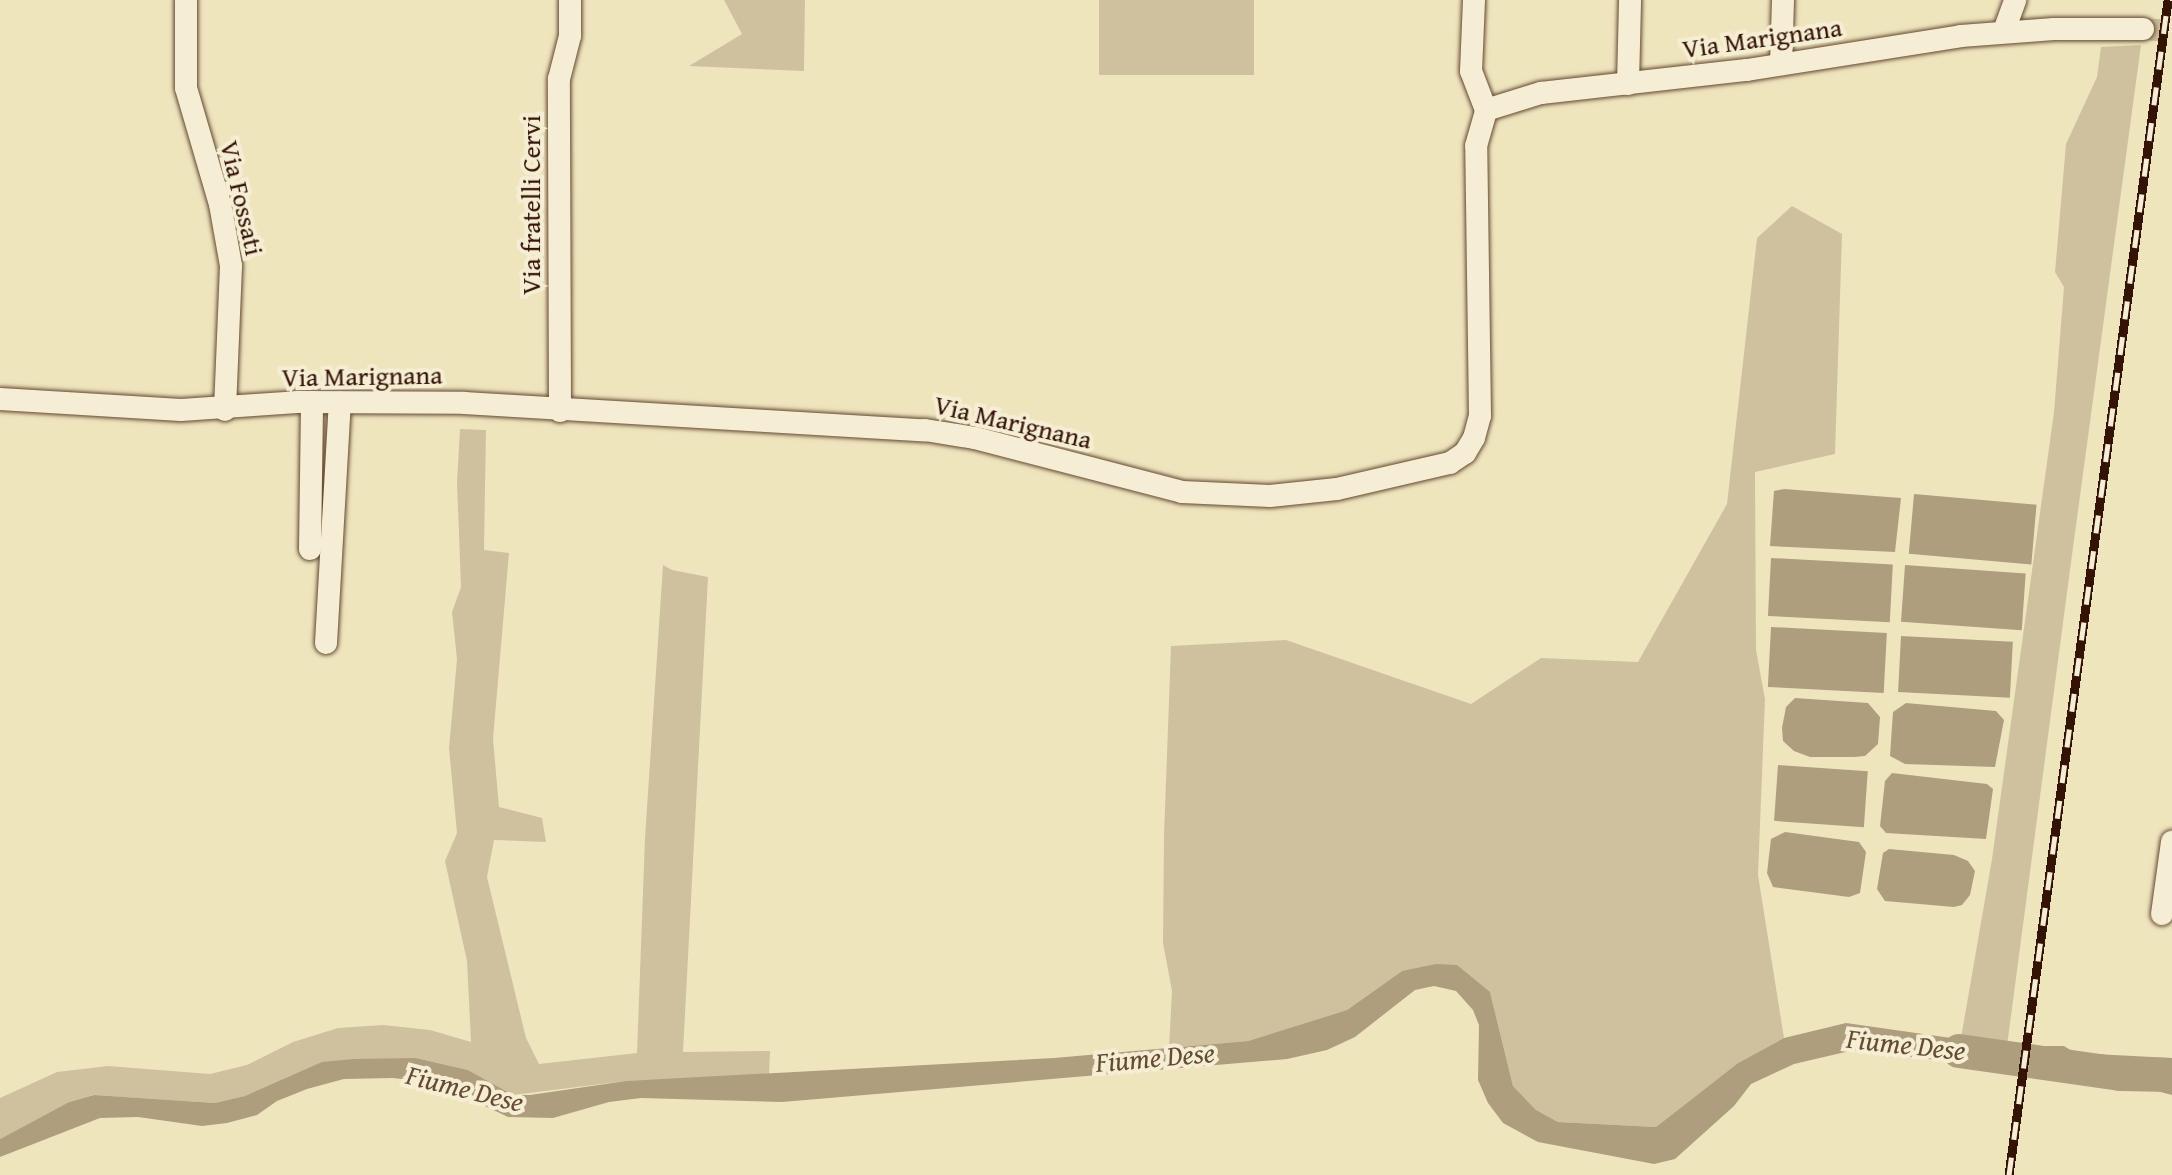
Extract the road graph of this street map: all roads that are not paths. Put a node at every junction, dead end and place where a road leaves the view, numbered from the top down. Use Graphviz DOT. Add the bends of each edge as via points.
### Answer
graph roads {
  1 [pos="186,0"];
  2 [pos="570,0"];
  3 [pos="1474,0"];
  4 [pos="1630,0"];
  5 [pos="1783,0"];
  6 [pos="2015,0"];
  7 [pos="2143,29"];
  8 [pos="2004,31"];
  9 [pos="1781,64"];
  10 [pos="1628,84"];
  11 [pos="1486,110"];
  12 [pos="0,399"];
  13 [pos="312,402"];
  14 [pos="340,402"];
  15 [pos="225,410"];
  16 [pos="560,411"];
  17 [pos="310,549"];
  18 [pos="326,643"];
  19 [pos="2172,842"];
  20 [pos="2162,914"];
  1 -- 15 [label="street, Via Fossati" via="186,88 220,204 231,266"];
  2 -- 16 [label="street, Via fratelli Cervi" via="570,36 559,79"];
  3 -- 11 [label="street" via="1471,71"];
  4 -- 10 [label="street"];
  5 -- 9 [label="street"];
  6 -- 8 [label="street"];
  7 -- 8 [label="street, Via Marignana"];
  8 -- 9 [label="street, Via Marignana"];
  9 -- 10 [label="street, Via Marignana"];
  10 -- 11 [label="street, Via Marignana" via="1541,93"];
  11 -- 16 [label="street, Via Marignana" via="1476,146 1480,416 1465,453 1450,463 1270,496 1182,492 925,430"];
  12 -- 15 [label="street, Via Marignana"];
  13 -- 14 [label="street, Via Marignana"];
  13 -- 15 [label="street, Via Marignana"];
  13 -- 17 [label="street"];
  14 -- 16 [label="street, Via Marignana" via="464,403"];
  14 -- 18 [label="street"];
  19 -- 20 [label="street"];
}
